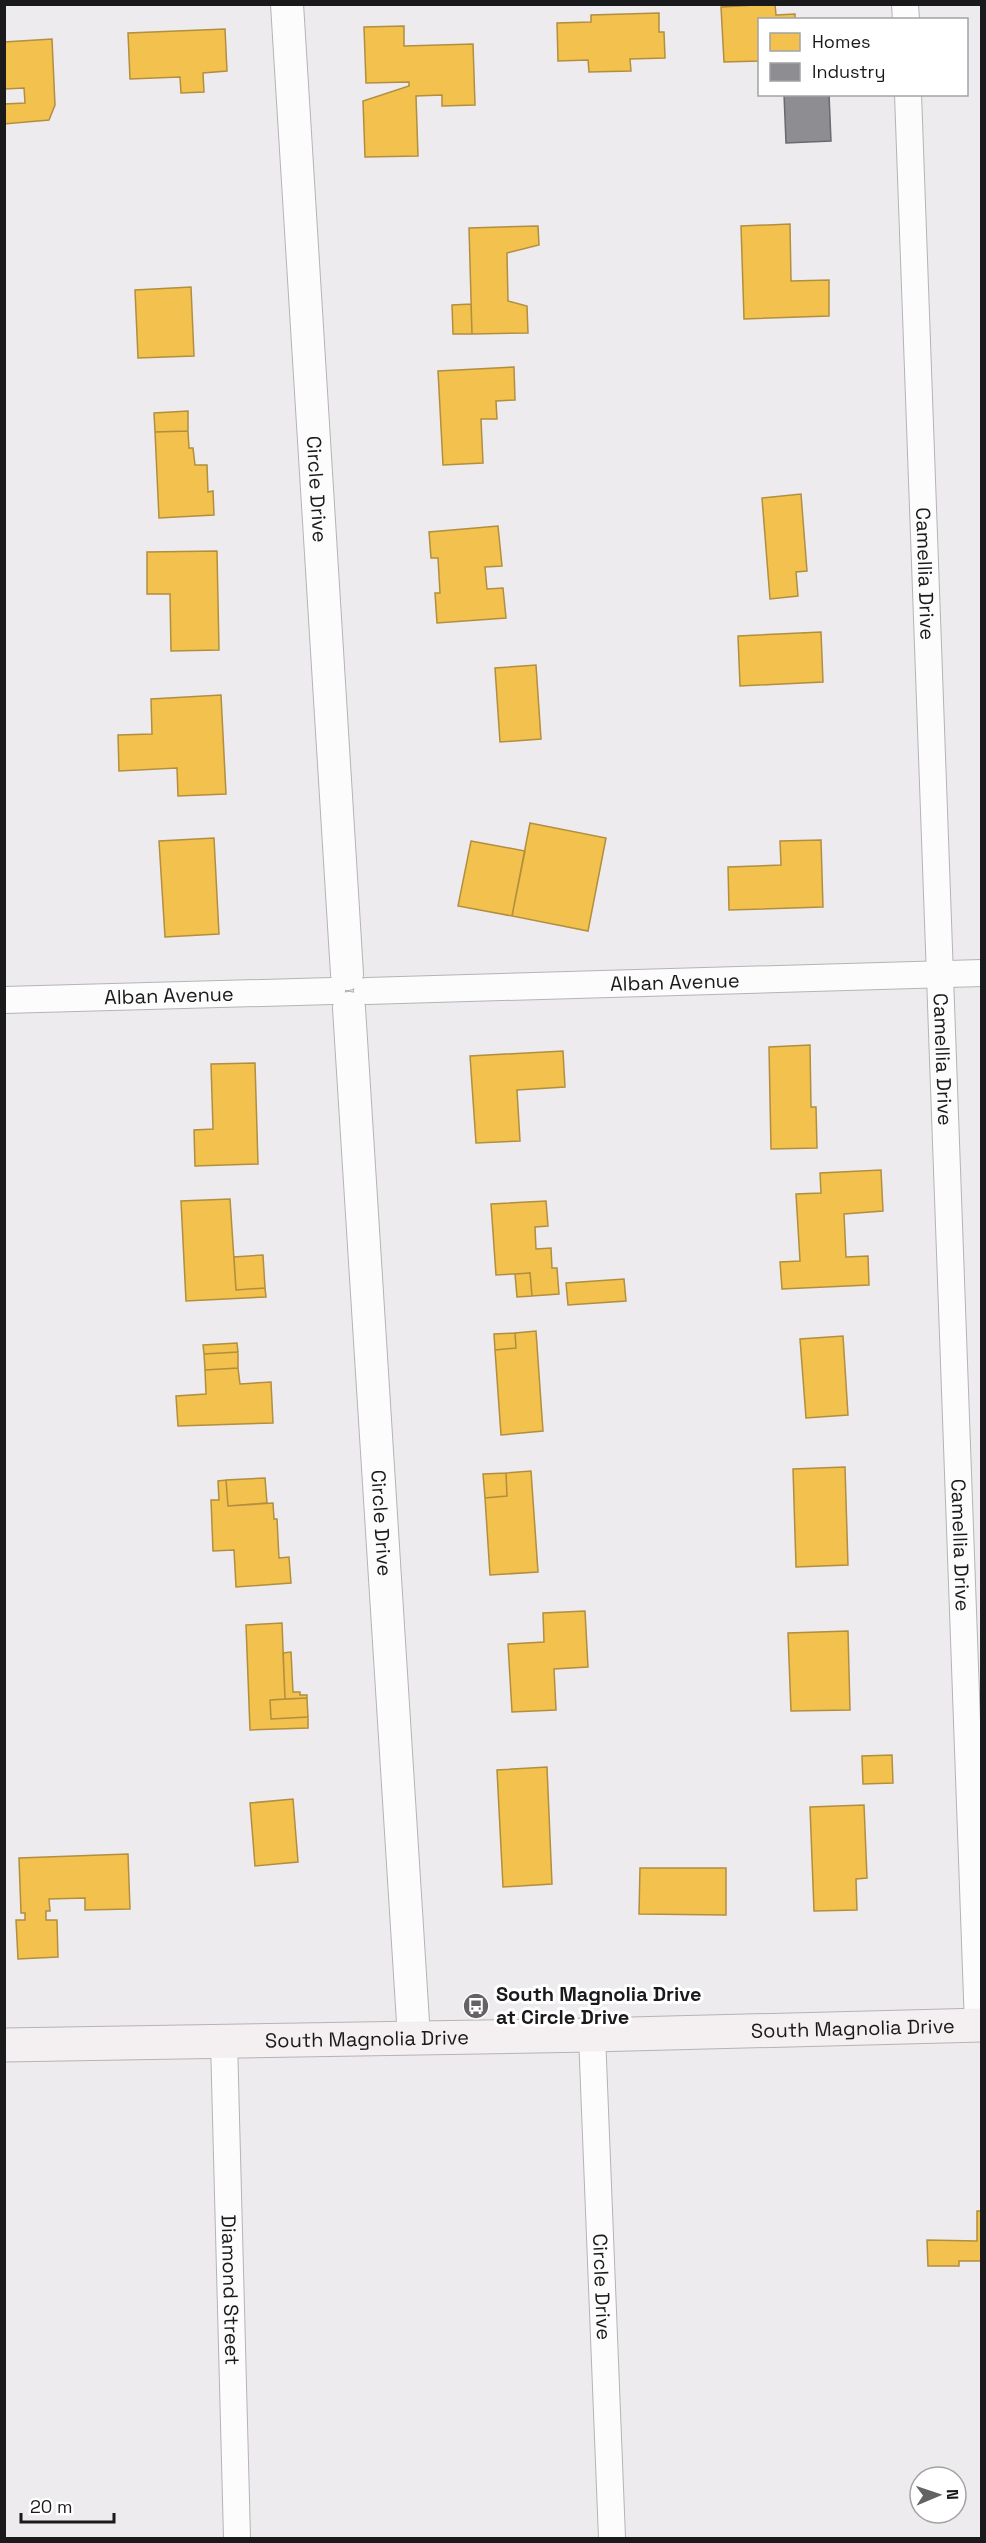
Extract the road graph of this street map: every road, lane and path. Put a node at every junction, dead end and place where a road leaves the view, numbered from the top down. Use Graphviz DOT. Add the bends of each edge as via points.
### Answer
graph roads {
  1 [pos="287,4"];
  2 [pos="908,96"];
  3 [pos="981,973"];
  4 [pos="939,974"];
  5 [pos="349,991"];
  6 [pos="4,1000"];
  7 [pos="980,2025"];
  8 [pos="592,2035"];
  9 [pos="414,2038"];
  10 [pos="224,2041"];
  11 [pos="4,2045"];
  12 [pos="237,2538"];
  13 [pos="612,2538"];
  1 -- 5 [label="street, Circle Drive"];
  2 -- 4 [label="street, Camellia Drive"];
  3 -- 4 [label="street, Alban Avenue"];
  4 -- 5 [label="street, Alban Avenue"];
  4 -- 7 [label="street, Camellia Drive"];
  5 -- 6 [label="street, Alban Avenue"];
  5 -- 9 [label="street, Circle Drive"];
  7 -- 8 [label="main road, South Magnolia Drive"];
  8 -- 9 [label="main road, South Magnolia Drive"];
  8 -- 13 [label="street, Circle Drive"];
  9 -- 10 [label="main road, South Magnolia Drive"];
  10 -- 11 [label="main road, South Magnolia Drive"];
  10 -- 12 [label="street, Diamond Street"];
}
